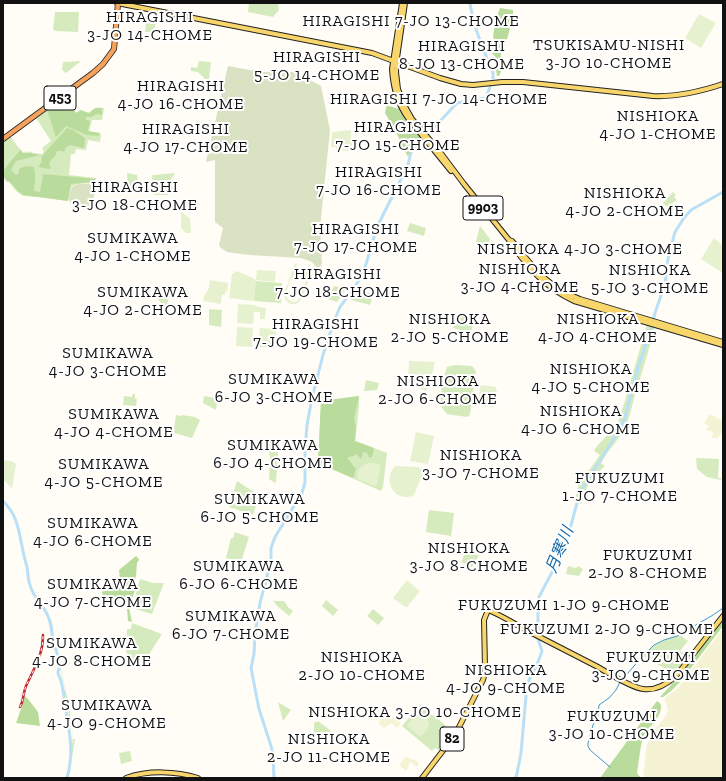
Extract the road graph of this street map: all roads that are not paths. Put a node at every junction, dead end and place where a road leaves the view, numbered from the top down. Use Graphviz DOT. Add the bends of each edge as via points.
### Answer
graph roads {
  1 [pos="117,3"];
  2 [pos="402,3"];
  3 [pos="405,3"];
  4 [pos="395,61"];
  5 [pos="723,84"];
  6 [pos="3,139"];
  7 [pos="656,324"];
  8 [pos="723,342"];
  9 [pos="723,345"];
  10 [pos="723,616"];
  11 [pos="126,778"];
  12 [pos="198,778"];
  13 [pos="422,778"];
  1 -- 4 [label="main road, 453" via="342,47"];
  1 -- 6 [label="highway, 453" via="114,49 103,64"];
  2 -- 4 [label="main road, 9903"];
  3 -- 4 [label="main road, 9903"];
  4 -- 5 [label="main road, 453" via="468,85 523,82 663,96"];
  4 -- 7 [label="main road, 9903" via="397,83 405,108 429,142 539,278 579,303"];
  7 -- 8 [label="main road, 9903"];
  7 -- 9 [label="main road, 9903"];
  10 -- 13 [label="main road, 82" via="676,676 667,684 644,690 488,610 484,620 483,680 455,735"];
  11 -- 12 [label="main road" via="160,773"];
}
